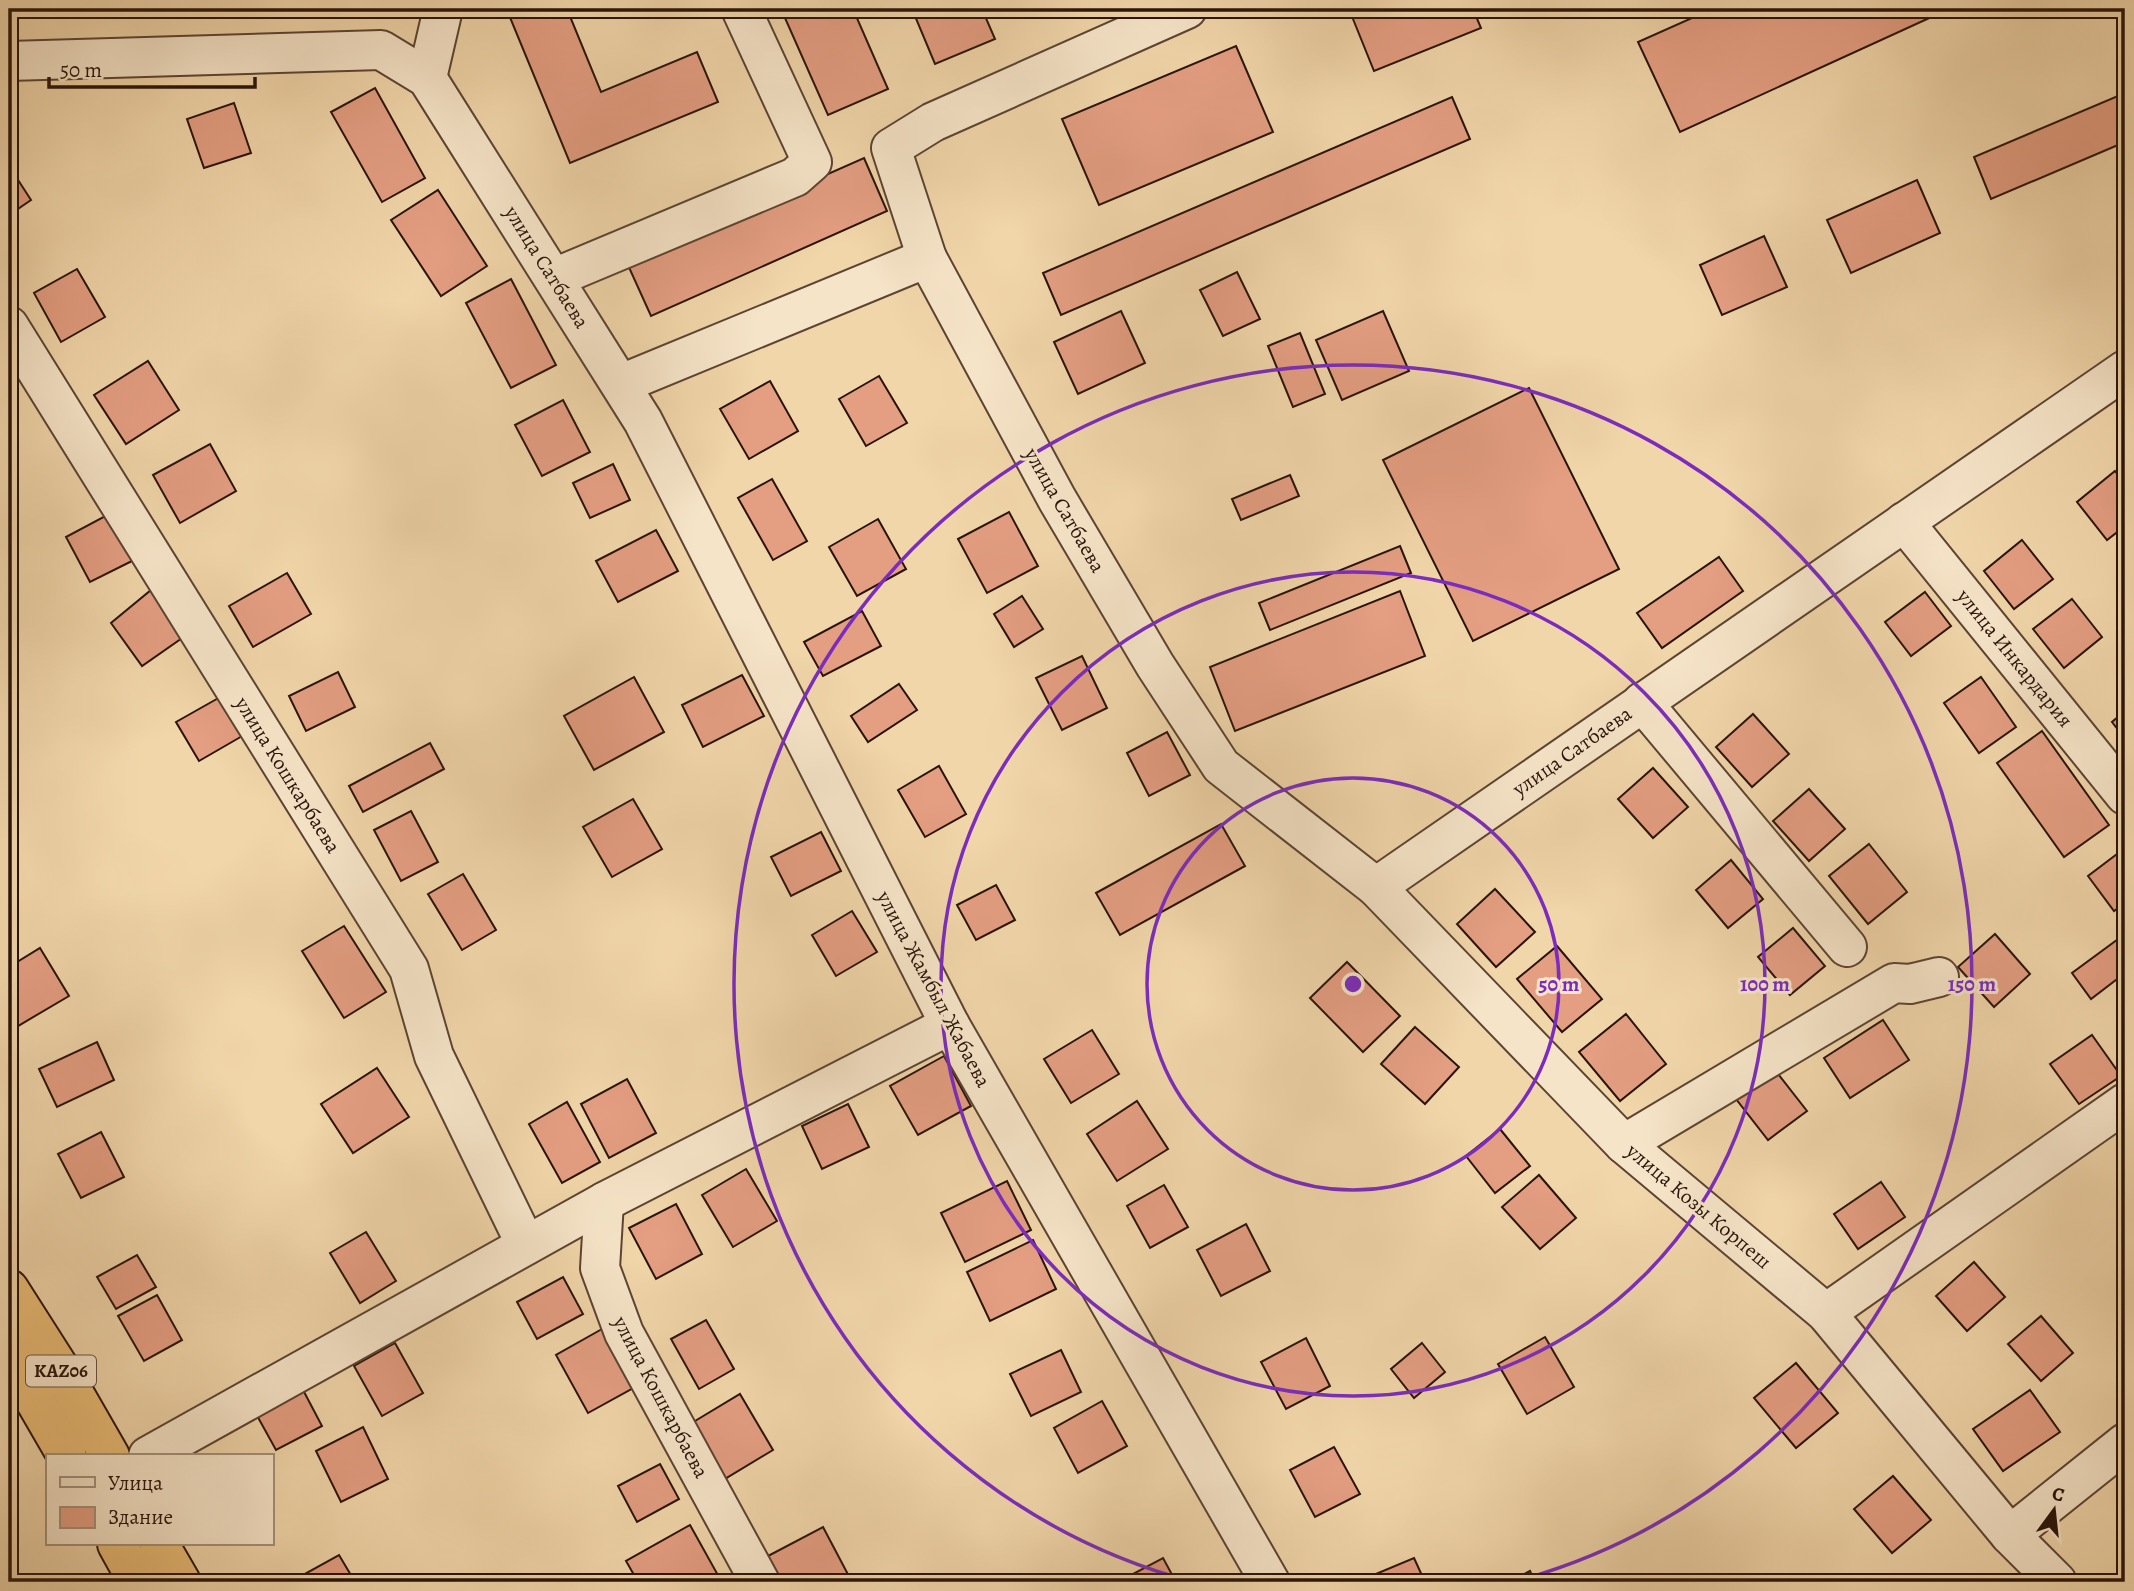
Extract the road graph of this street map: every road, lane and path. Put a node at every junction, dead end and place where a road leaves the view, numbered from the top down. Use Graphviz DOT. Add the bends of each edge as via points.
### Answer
graph roads {
  1 [pos="443,9"];
  2 [pos="741,9"];
  3 [pos="1187,9"];
  4 [pos="9,61"];
  5 [pos="426,78"];
  6 [pos="927,258"];
  7 [pos="554,278"];
  8 [pos="9,326"];
  9 [pos="2125,370"];
  10 [pos="621,384"];
  11 [pos="1904,522"];
  12 [pos="1642,702"];
  13 [pos="2125,794"];
  14 [pos="1376,887"];
  15 [pos="1847,947"];
  16 [pos="1939,977"];
  17 [pos="950,1025"];
  18 [pos="2125,1103"];
  19 [pos="1623,1144"];
  20 [pos="604,1202"];
  21 [pos="526,1245"];
  22 [pos="9,1289"];
  23 [pos="1825,1312"];
  24 [pos="9,1356"];
  25 [pos="44,1378"];
  26 [pos="2125,1443"];
  27 [pos="66,1454"];
  28 [pos="108,1454"];
  29 [pos="152,1454"];
  30 [pos="2010,1535"];
  31 [pos="118,1546"];
  32 [pos="160,1546"];
  33 [pos="138,1582"];
  34 [pos="181,1582"];
  35 [pos="760,1582"];
  36 [pos="1270,1582"];
  37 [pos="2057,1582"];
  1 -- 5 [label="street"];
  2 -- 7 [label="street" via="812,162 794,177"];
  3 -- 6 [label="street, улица Сатбаева" via="933,122 891,148"];
  4 -- 5 [label="street, улица Сатбаева" via="381,50"];
  5 -- 7 [label="street, улица Сатбаева"];
  6 -- 10 [label="street"];
  6 -- 14 [label="street, улица Сатбаева" via="1057,499 1221,766"];
  7 -- 10 [label="street, улица Сатбаева"];
  8 -- 21 [label="street, улица Кошкарбаева" via="409,968 434,1056"];
  9 -- 11 [label="street, улица Сатбаева"];
  10 -- 17 [label="street, улица Жамбыл Жабаева"];
  11 -- 12 [label="street, улица Сатбаева"];
  11 -- 13 [label="street, улица Инкардария"];
  12 -- 14 [label="street, улица Сатбаева"];
  12 -- 15 [label="street"];
  14 -- 19 [label="street, улица Козы Корпеш"];
  16 -- 19 [label="street" via="1894,983"];
  17 -- 20 [label="street"];
  17 -- 36 [label="street, улица Жамбыл Жабаева"];
  18 -- 23 [label="street"];
  19 -- 23 [label="street, улица Козы Корпеш"];
  20 -- 21 [label="street"];
  20 -- 35 [label="street, улица Кошкарбаева" via="600,1268 624,1333"];
  21 -- 29 [label="street"];
  22 -- 25 [label="highway, KАZ06"];
  23 -- 30 [label="street, улица Козы Корпеш"];
  24 -- 25 [label="highway, KАZ06"];
  25 -- 27 [label="highway, KАZ06"];
  25 -- 28 [label="highway, KАZ06"];
  26 -- 30 [label="street"];
  30 -- 37 [label="street, улица Козы Корпеш"];
  31 -- 33 [label="highway"];
  32 -- 34 [label="highway"];
}
